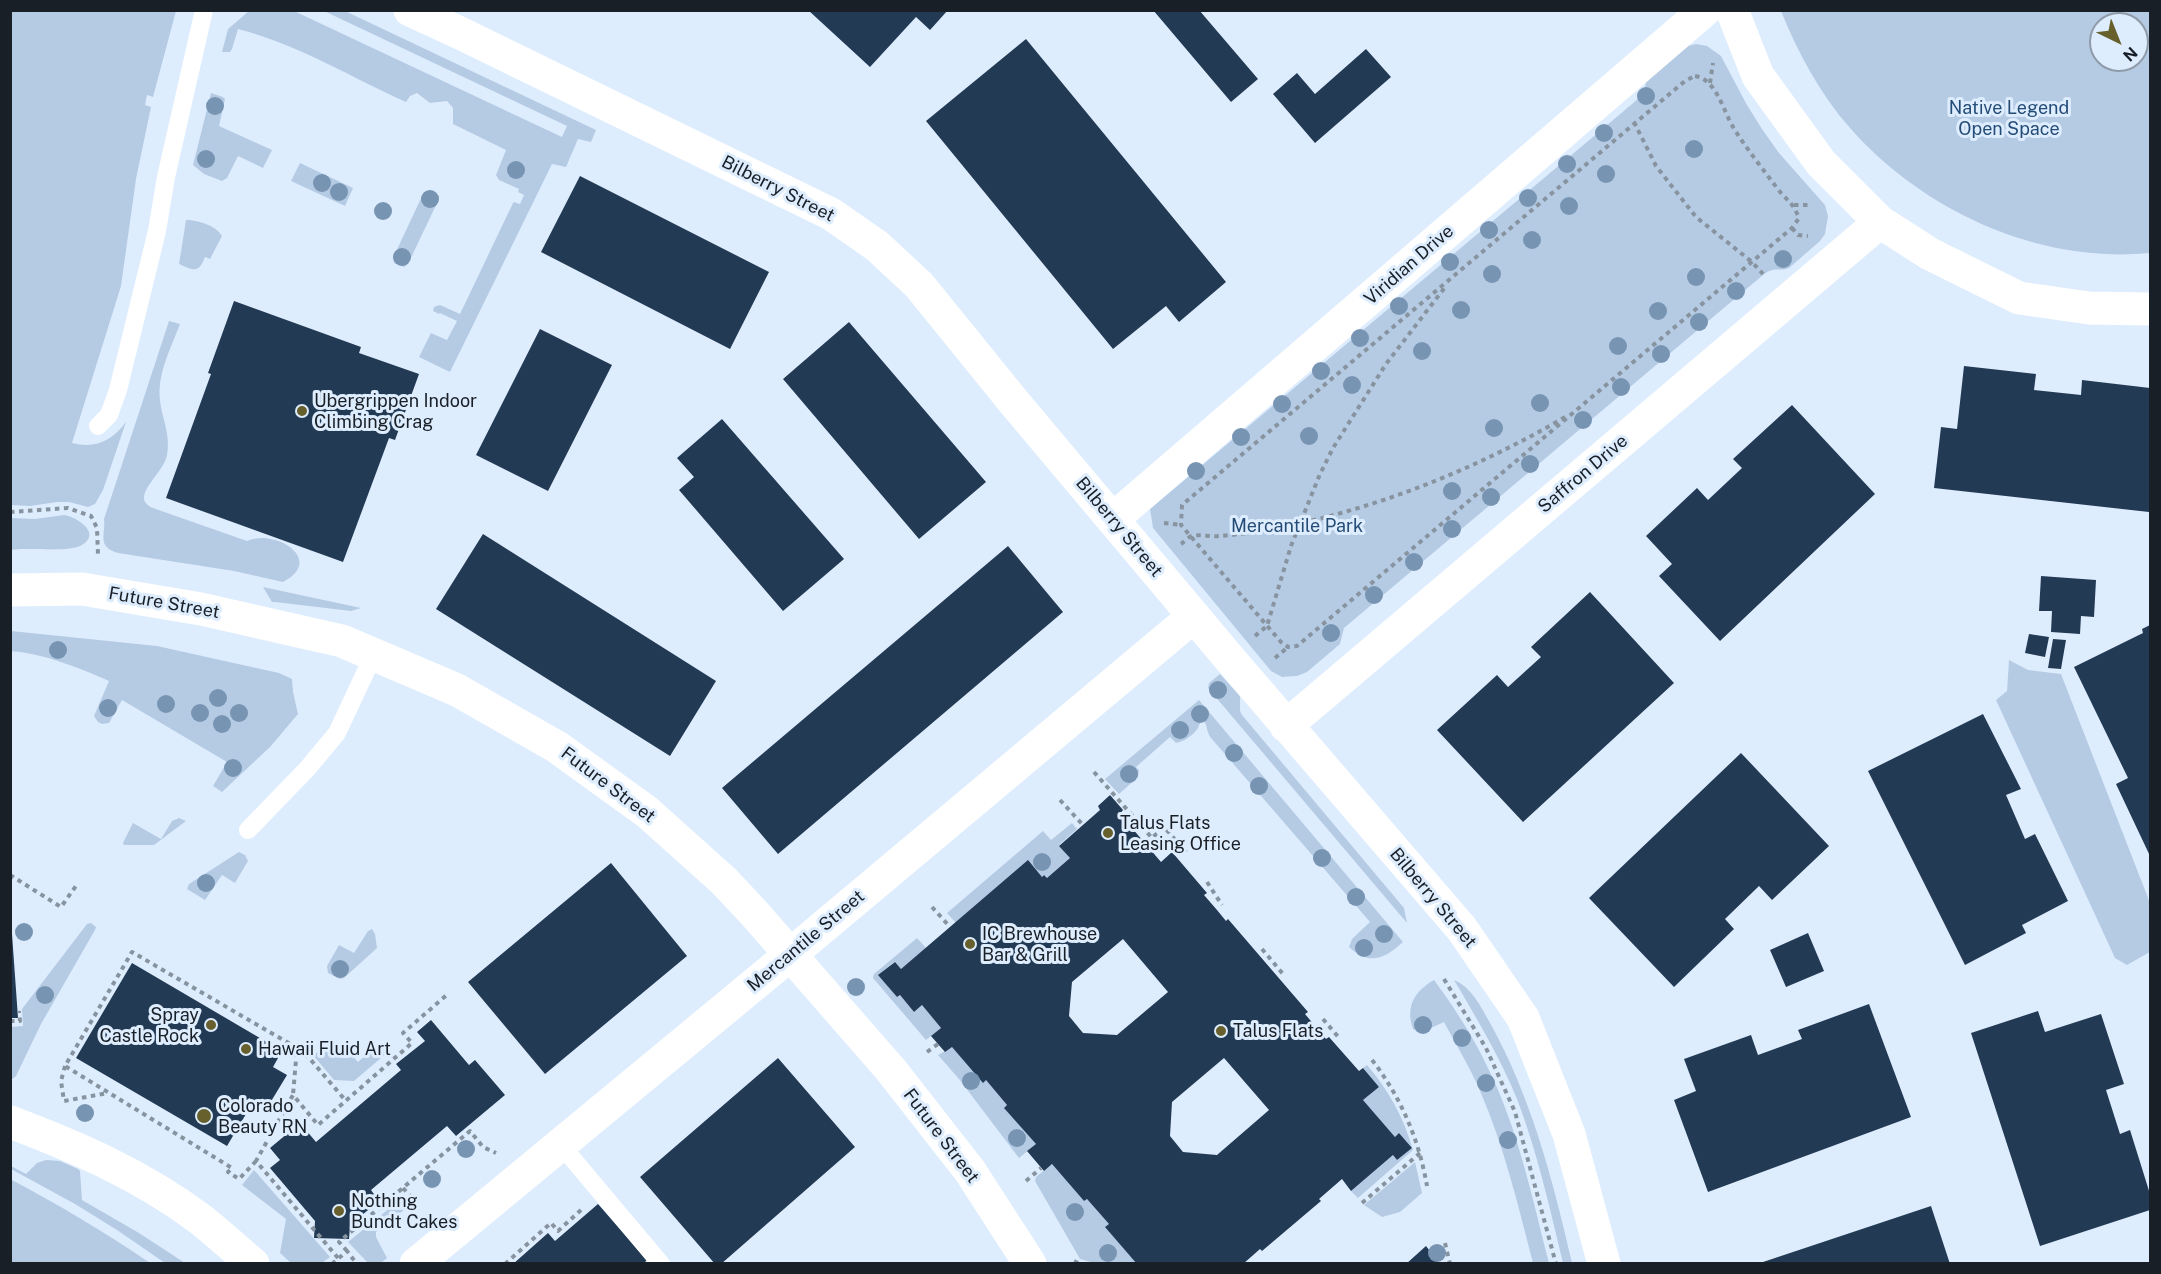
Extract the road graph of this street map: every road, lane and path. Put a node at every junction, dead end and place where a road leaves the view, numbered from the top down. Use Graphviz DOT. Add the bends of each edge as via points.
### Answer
graph roads {
  1 [pos="204,10"];
  2 [pos="410,10"];
  3 [pos="1706,10"];
  4 [pos="1732,10"];
  5 [pos="1630,116"];
  6 [pos="1635,123"];
  7 [pos="1794,205"];
  8 [pos="1814,210"];
  9 [pos="1880,222"];
  10 [pos="1792,228"];
  11 [pos="1809,236"];
  12 [pos="1752,262"];
  13 [pos="1763,275"];
  14 [pos="1452,278"];
  15 [pos="2151,309"];
  16 [pos="1576,411"];
  17 [pos="98,426"];
  18 [pos="10,512"];
  19 [pos="1113,519"];
  20 [pos="1300,523"];
  21 [pos="1191,536"];
  22 [pos="98,555"];
  23 [pos="10,590"];
  24 [pos="1194,616"];
  25 [pos="1267,626"];
  26 [pos="374,654"];
  27 [pos="1286,726"];
  28 [pos="1094,772"];
  29 [pos="1060,800"];
  30 [pos="1083,825"];
  31 [pos="248,830"];
  32 [pos="1186,852"];
  33 [pos="10,875"];
  34 [pos="1207,882"];
  35 [pos="78,883"];
  36 [pos="1222,905"];
  37 [pos="932,907"];
  38 [pos="950,927"];
  39 [pos="1262,949"];
  40 [pos="791,954"];
  41 [pos="1283,974"];
  42 [pos="1444,979"];
  43 [pos="449,993"];
  44 [pos="19,1011"];
  45 [pos="1323,1019"];
  46 [pos="10,1021"];
  47 [pos="1340,1038"];
  48 [pos="938,1044"];
  49 [pos="297,1048"];
  50 [pos="927,1052"];
  51 [pos="1372,1060"];
  52 [pos="65,1066"];
  53 [pos="109,1093"];
  54 [pos="292,1095"];
  55 [pos="346,1101"];
  56 [pos="10,1122"];
  57 [pos="561,1145"];
  58 [pos="483,1147"];
  59 [pos="1420,1153"];
  60 [pos="256,1161"];
  61 [pos="1041,1168"];
  62 [pos="1026,1181"];
  63 [pos="1427,1186"];
  64 [pos="403,1188"];
  65 [pos="417,1203"];
  66 [pos="1362,1203"];
  67 [pos="576,1204"];
  68 [pos="1445,1243"];
  69 [pos="346,1251"];
  70 [pos="338,1258"];
  71 [pos="1074,1261"];
  72 [pos="253,1263"];
  73 [pos="332,1263"];
  74 [pos="357,1263"];
  75 [pos="416,1263"];
  76 [pos="505,1263"];
  77 [pos="661,1263"];
  78 [pos="1030,1263"];
  79 [pos="1080,1263"];
  80 [pos="1450,1263"];
  81 [pos="1556,1263"];
  82 [pos="1604,1263"];
  1 -- 17 [label="lane" via="118,390 109,415"];
  2 -- 19 [label="street, Bilberry Street" via="831,214 877,246 919,285"];
  3 -- 19 [label="street, Viridian Drive"];
  4 -- 9 [label="street" via="1758,76 1821,163"];
  5 -- 6 [label="path"];
  6 -- 7 [label="path" via="1685,81 1704,77 1755,159"];
  6 -- 12 [label="path" via="1656,165 1696,217"];
  6 -- 14 [label="path"];
  7 -- 8 [label="path" via="1809,205"];
  7 -- 10 [label="path" via="1799,218"];
  9 -- 15 [label="street" via="1930,254 2019,298 2088,308"];
  9 -- 27 [label="street, Saffron Drive"];
  10 -- 11 [label="path"];
  10 -- 12 [label="path"];
  12 -- 13 [label="path"];
  12 -- 16 [label="path"];
  14 -- 20 [label="path" via="1386,364 1350,422 1320,474"];
  14 -- 21 [label="path" via="1182,505 1181,525"];
  16 -- 20 [label="path" via="1525,441 1417,488"];
  16 -- 25 [label="path" via="1297,646 1288,647"];
  18 -- 22 [label="path" via="68,508 91,516 97,528"];
  19 -- 24 [label="street, Bilberry Street"];
  20 -- 21 [label="path" via="1219,536"];
  20 -- 25 [label="path"];
  21 -- 25 [label="path"];
  23 -- 26 [label="street, Future Street" via="82,589 201,609 342,641"];
  24 -- 27 [label="street, Bilberry Street"];
  24 -- 40 [label="street, Mercantile Street"];
  26 -- 31 [label="lane" via="337,733"];
  26 -- 40 [label="street, Future Street" via="457,690 566,753 647,812 724,881"];
  27 -- 82 [label="street, Bilberry Street" via="1462,929 1523,1018 1569,1134"];
  28 -- 32 [label="path" via="1152,838 1164,827"];
  29 -- 30 [label="path"];
  33 -- 35 [label="path" via="61,907"];
  34 -- 36 [label="path"];
  37 -- 38 [label="path"];
  39 -- 41 [label="path"];
  40 -- 57 [label="street, Mercantile Street"];
  40 -- 78 [label="street, Future Street" via="970,1171"];
  42 -- 81 [label="path" via="1486,1048 1515,1112"];
  43 -- 55 [label="path" via="403,1033 412,1043"];
  44 -- 46 [label="path" via="20,1021"];
  45 -- 47 [label="path"];
  48 -- 50 [label="path"];
  49 -- 52 [label="path" via="132,952"];
  49 -- 54 [label="path"];
  49 -- 55 [label="path"];
  51 -- 59 [label="path" via="1391,1084"];
  52 -- 53 [label="path"];
  52 -- 53 [label="path" via="64,1101"];
  53 -- 60 [label="path" via="231,1168 228,1172 239,1179"];
  54 -- 55 [label="path" via="318,1125"];
  54 -- 60 [label="path"];
  56 -- 72 [label="street" via="64,1142 130,1174 199,1218"];
  57 -- 75 [label="street, Mercantile Street"];
  57 -- 77 [label="lane"];
  58 -- 64 [label="path" via="470,1131"];
  59 -- 63 [label="path"];
  59 -- 66 [label="path"];
  60 -- 70 [label="path"];
  61 -- 62 [label="path"];
  64 -- 65 [label="path"];
  64 -- 69 [label="path" via="339,1242"];
  67 -- 76 [label="path" via="581,1210 558,1231 551,1223"];
  68 -- 80 [label="path"];
  69 -- 70 [label="path"];
  69 -- 74 [label="path"];
  70 -- 73 [label="path"];
  71 -- 79 [label="path"];
}
